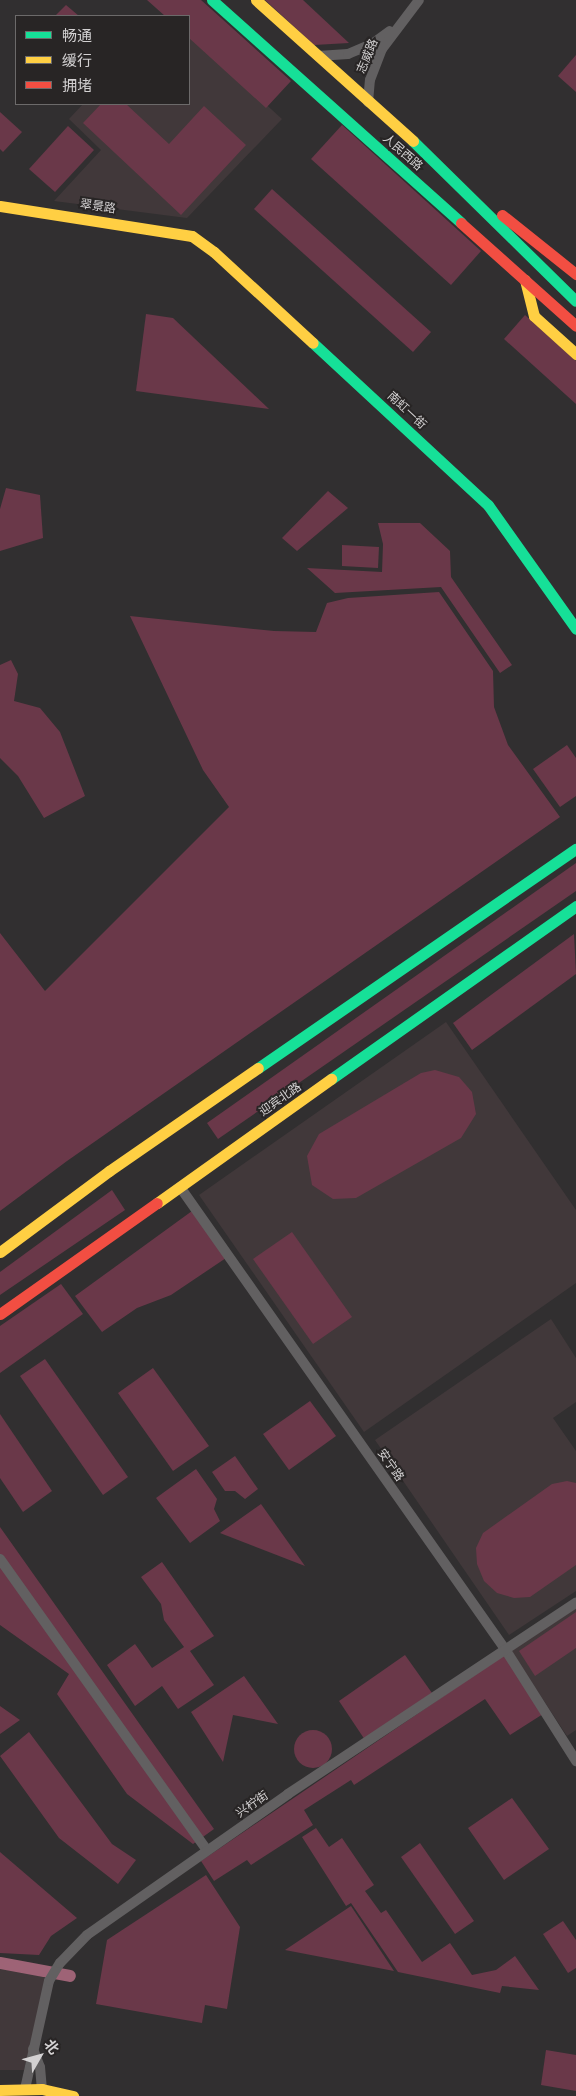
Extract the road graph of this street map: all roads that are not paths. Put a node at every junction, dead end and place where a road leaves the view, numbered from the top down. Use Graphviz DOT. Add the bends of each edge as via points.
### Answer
graph roads {
  1 [pos="212,0"];
  2 [pos="256,0"];
  3 [pos="419,0"];
  4 [pos="400,22"];
  5 [pos="316,55"];
  6 [pos="368,103"];
  7 [pos="437,162"];
  8 [pos="0,206"];
  9 [pos="192,236"];
  10 [pos="576,274"];
  11 [pos="525,280"];
  12 [pos="576,301"];
  13 [pos="576,326"];
  14 [pos="576,354"];
  15 [pos="576,629"];
  16 [pos="576,849"];
  17 [pos="576,906"];
  18 [pos="180,1187"];
  19 [pos="0,1252"];
  20 [pos="0,1314"];
  21 [pos="0,1559"];
  22 [pos="576,1603"];
  23 [pos="505,1649"];
  24 [pos="576,1761"];
  25 [pos="207,1850"];
  26 [pos="32,2048"];
  27 [pos="0,2090"];
  28 [pos="24,2092"];
  29 [pos="41,2093"];
  30 [pos="73,2096"];
  1 -- 11 [label="main road, 人民西路"];
  2 -- 5 [label="main road, 人民西路"];
  3 -- 4 [label="street, 志威路"];
  4 -- 5 [label="street, 志威路" via="372,44 348,54"];
  4 -- 6 [label="street, 志威路" via="375,67"];
  5 -- 6 [label="main road, 人民西路"];
  6 -- 7 [label="main road, 人民西路"];
  7 -- 10 [label="main road"];
  7 -- 12 [label="main road, 人民西路"];
  8 -- 9 [label="main road, 翠景路"];
  9 -- 15 [label="main road, 南虹一街" via="234,270 488,506"];
  11 -- 13 [label="main road, 人民西路"];
  11 -- 14 [label="main road" via="534,316"];
  16 -- 19 [label="main road" via="109,1171"];
  17 -- 18 [label="main road, 迎宾北路"];
  18 -- 20 [label="main road, 迎宾北路"];
  18 -- 23 [label="street, 安宁路"];
  21 -- 25 [label="street"];
  22 -- 23 [label="street, 兴柠街"];
  23 -- 24 [label="street, 安宁路"];
  23 -- 25 [label="street, 兴柠街"];
  25 -- 26 [label="street, 兴柠街" via="106,1920 68,1954 49,1982"];
  26 -- 28 [label="street, 兴柠街"];
  26 -- 29 [label="street" via="40,2067"];
  27 -- 28 [label="main road"];
  28 -- 29 [label="main road"];
  29 -- 30 [label="main road"];
}
